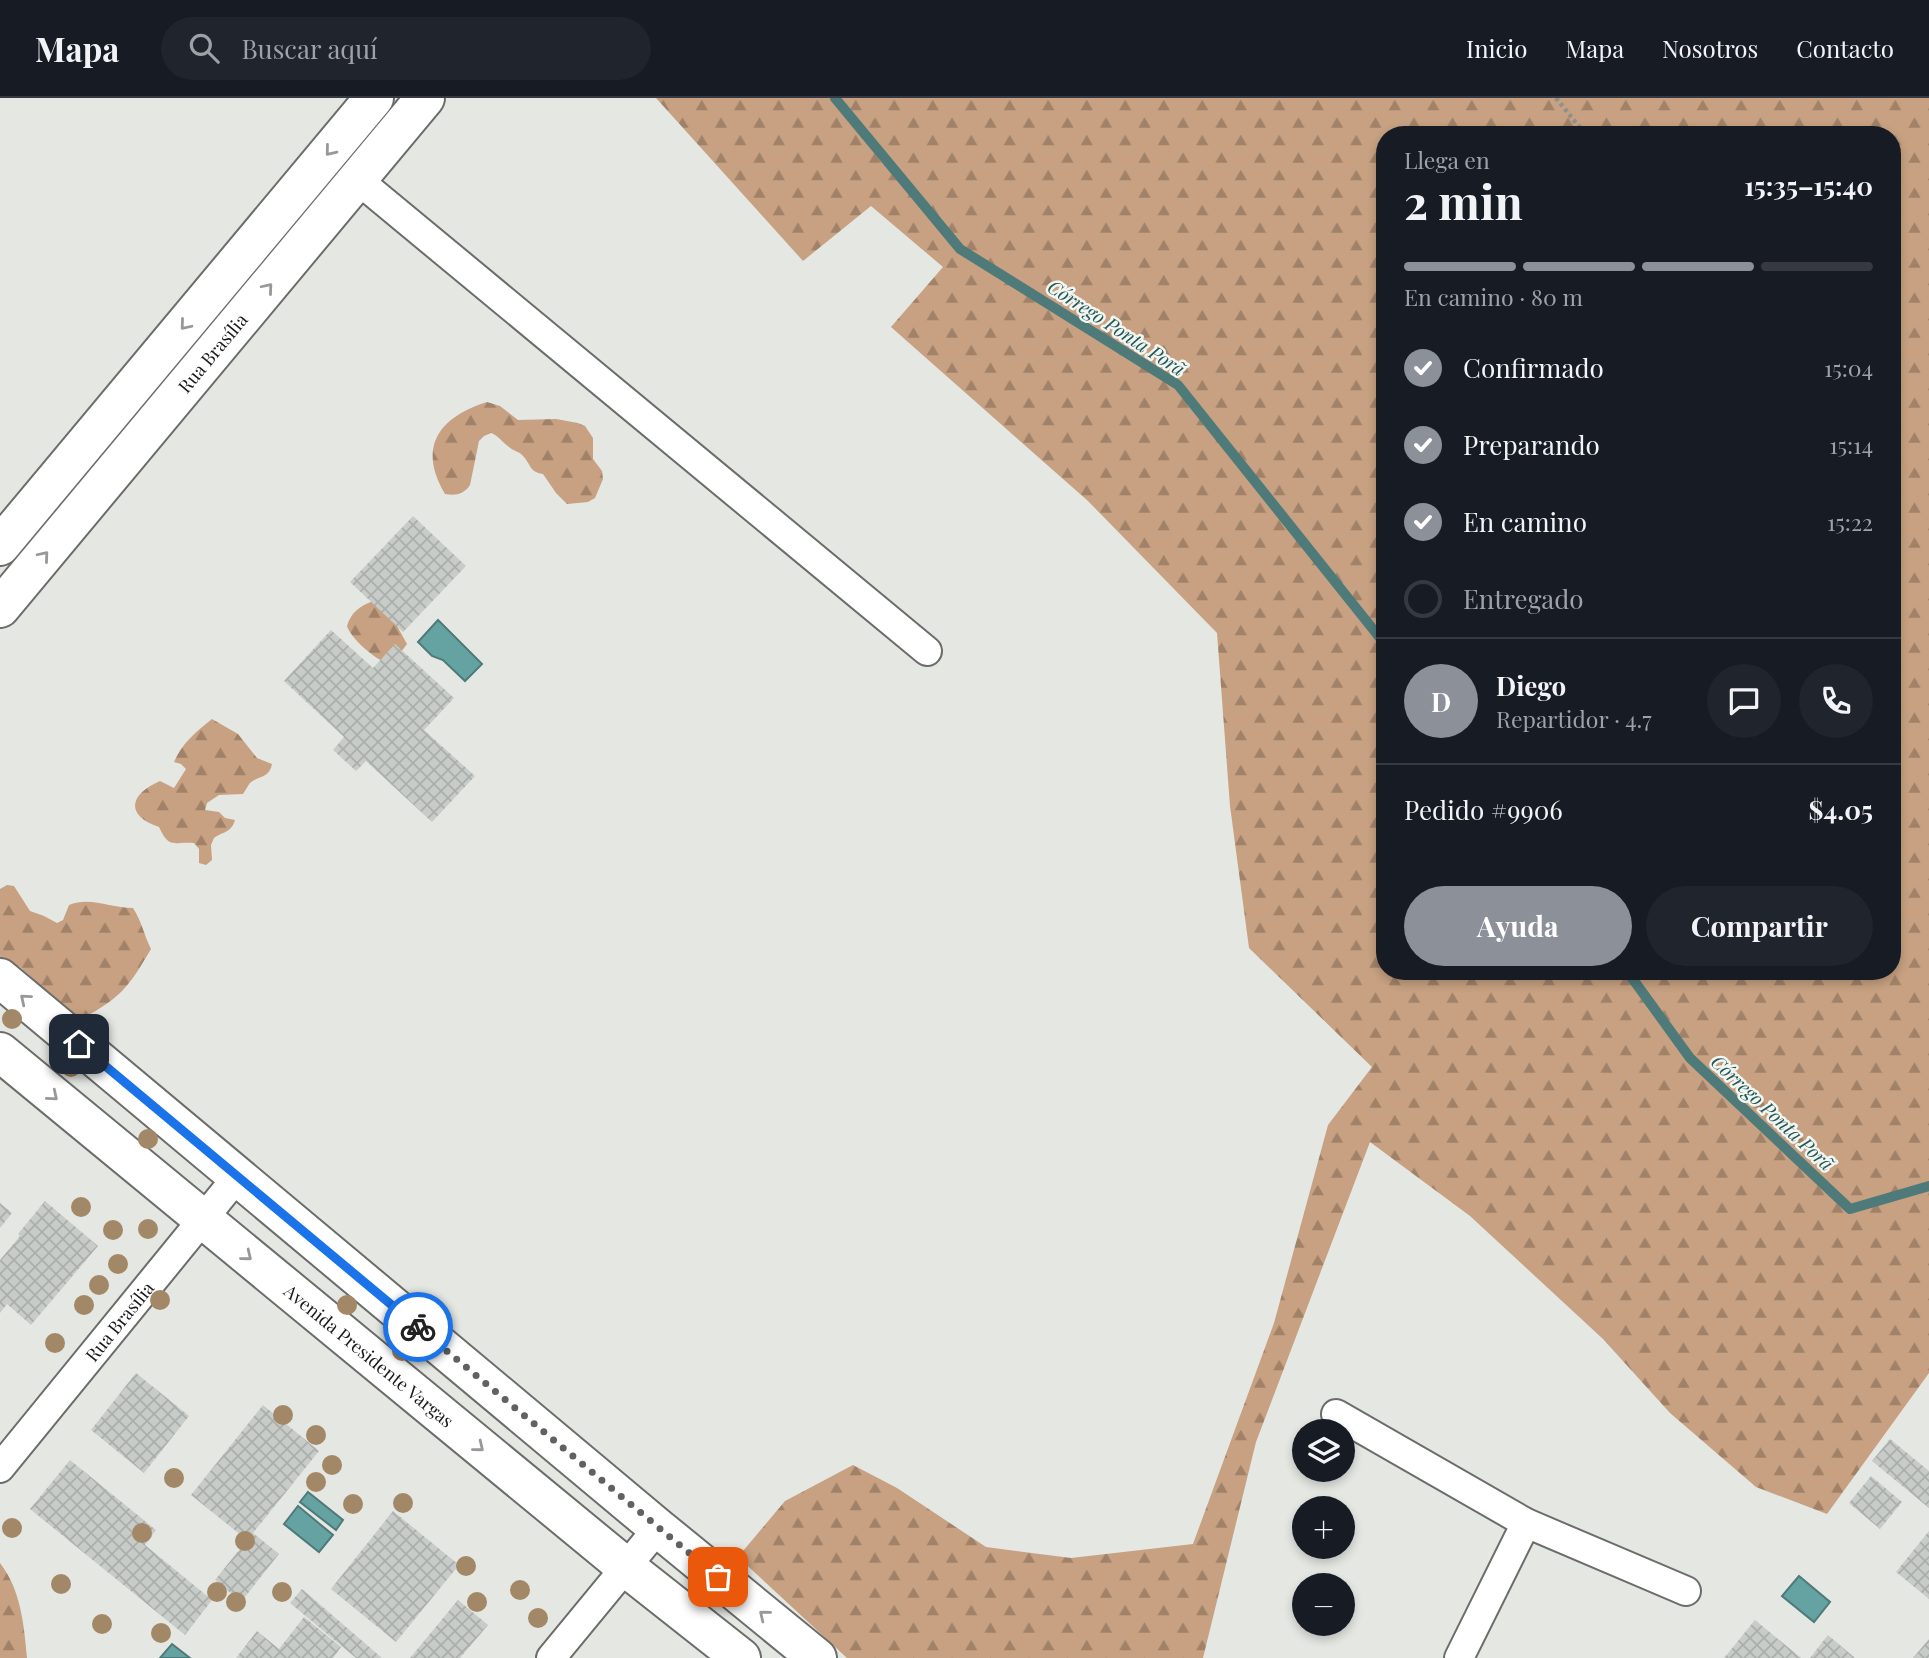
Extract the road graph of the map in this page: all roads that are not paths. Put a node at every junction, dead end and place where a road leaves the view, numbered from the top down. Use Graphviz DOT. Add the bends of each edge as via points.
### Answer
graph roads {
  1 [pos="374,98"];
  2 [pos="425,98"];
  3 [pos="358,180"];
  4 [pos="0,546"];
  5 [pos="0,608"];
  6 [pos="926,651"];
  7 [pos="0,978"];
  8 [pos="0,1052"];
  9 [pos="239,1176"];
  10 [pos="203,1220"];
  11 [pos="1336,1414"];
  12 [pos="0,1468"];
  13 [pos="1526,1524"];
  14 [pos="642,1548"];
  15 [pos="1686,1591"];
  16 [pos="551,1658"];
  17 [pos="741,1658"];
  18 [pos="817,1658"];
  19 [pos="1459,1658"];
  1 -- 4 [label="main road, one-way"];
  2 -- 3 [label="main road, Rua Brasília"];
  5 -- 3 [label="main road, Rua Brasília, one-way"];
  3 -- 6 [label="street"];
  9 -- 7 [label="main road, Avenida Presidente Vargas, one-way"];
  8 -- 10 [label="main road, Avenida Presidente Vargas, one-way"];
  9 -- 10 [label="street, Rua Brasília"];
  9 -- 14 [label="main road, Avenida Presidente Vargas"];
  10 -- 12 [label="street, Rua Brasília"];
  10 -- 14 [label="main road, Avenida Presidente Vargas, one-way"];
  11 -- 13 [label="street"];
  13 -- 15 [label="street"];
  13 -- 19 [label="street"];
  14 -- 16 [label="street"];
  14 -- 17 [label="main road, Avenida Presidente Vargas"];
  18 -- 14 [label="main road, Avenida Presidente Vargas, one-way"];
}
